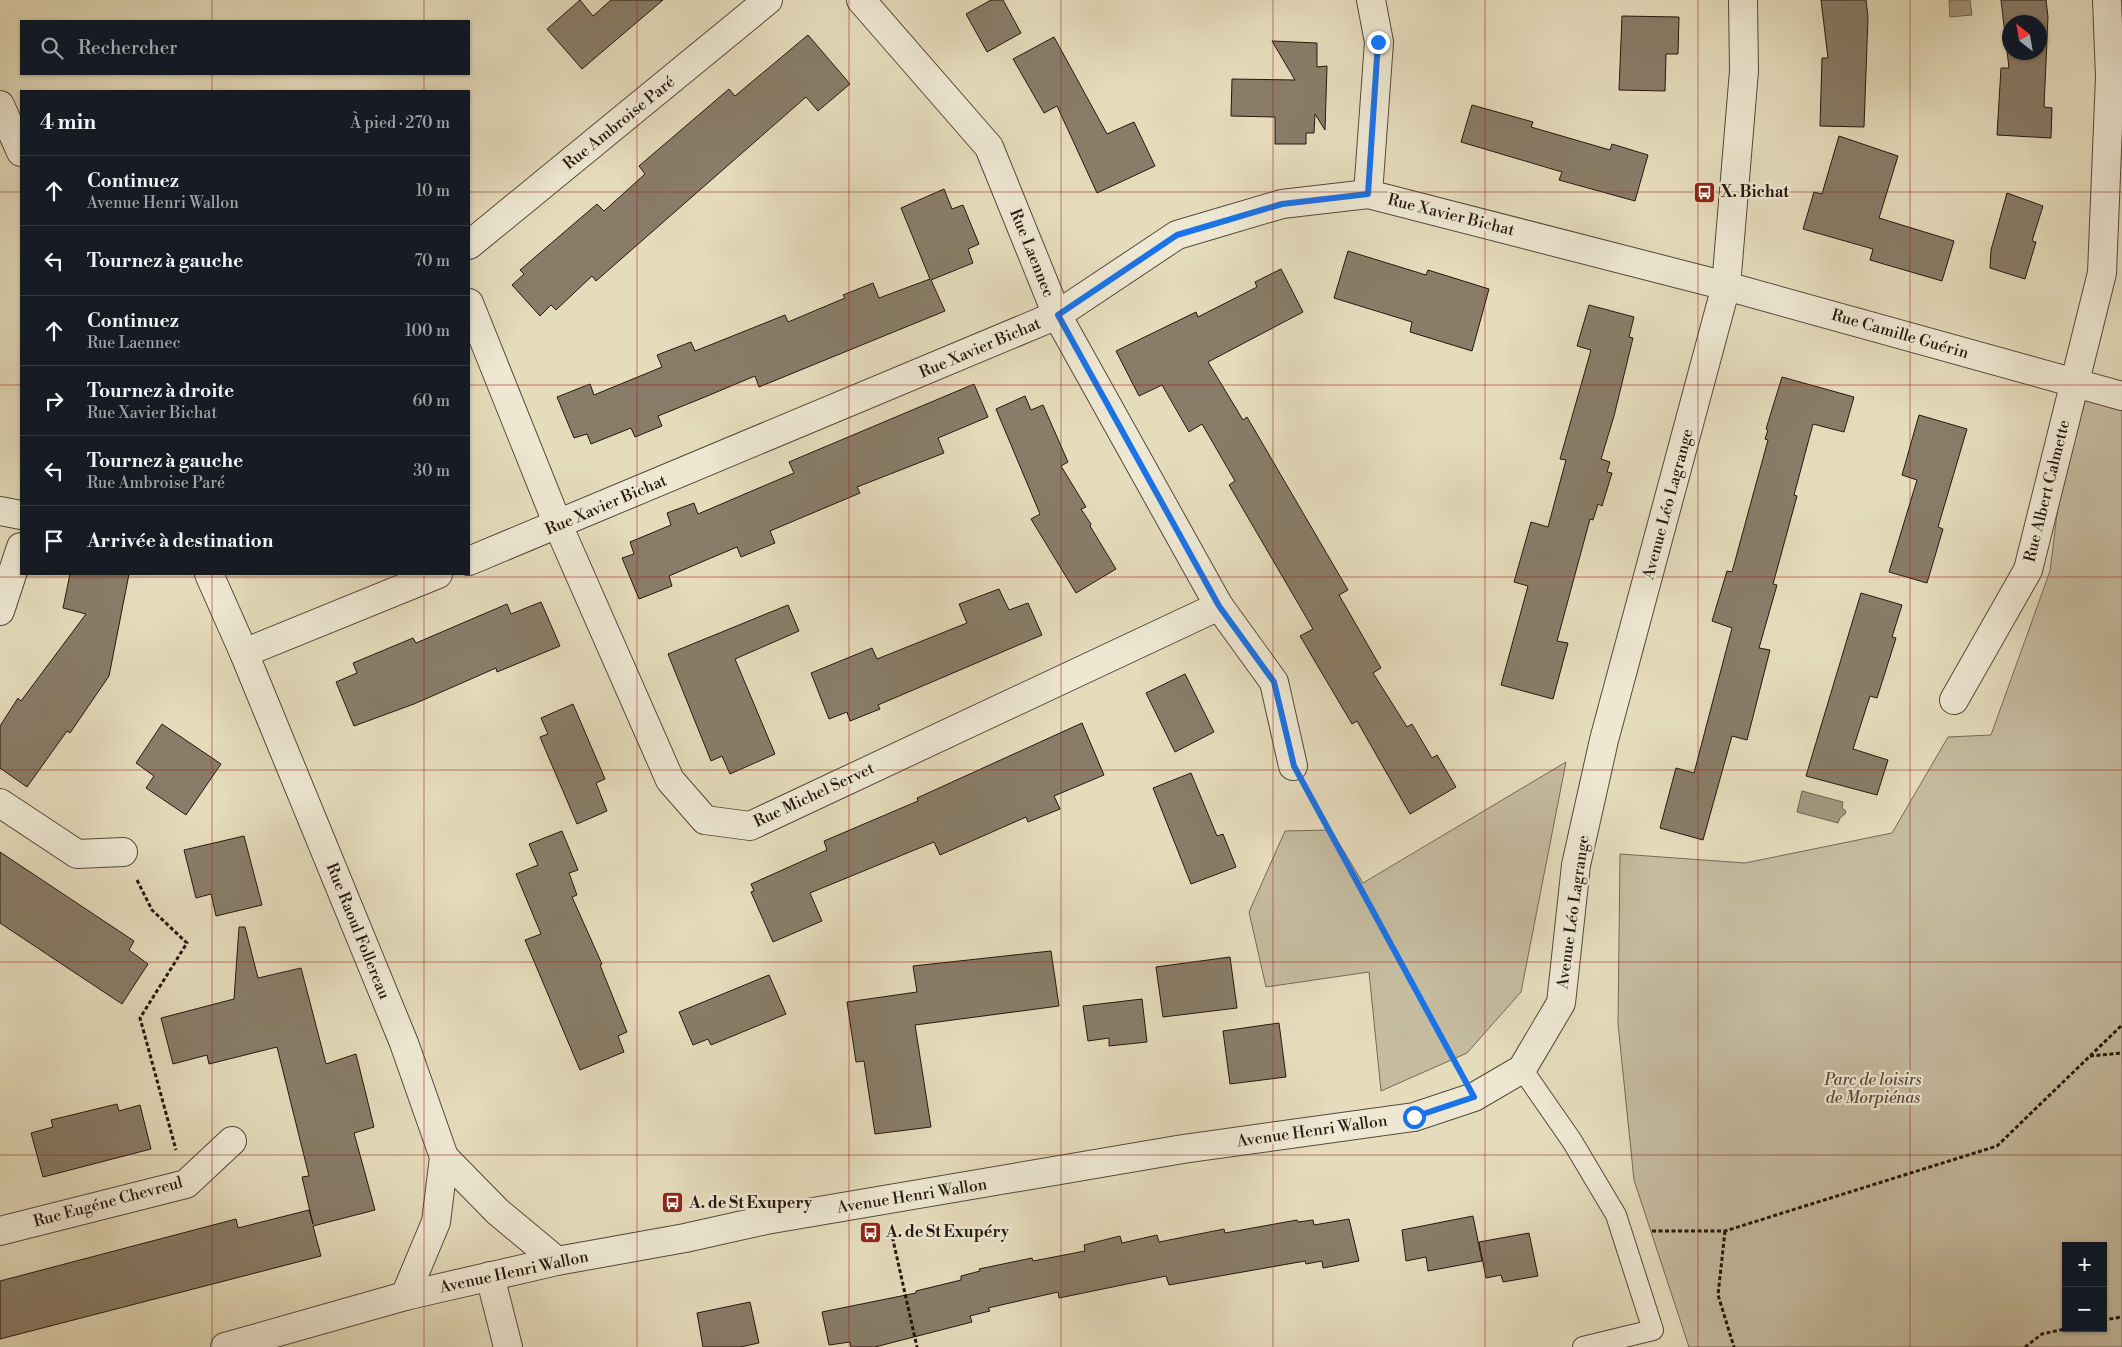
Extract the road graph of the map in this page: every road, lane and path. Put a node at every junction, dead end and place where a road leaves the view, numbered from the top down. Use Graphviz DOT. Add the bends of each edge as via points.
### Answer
graph roads {
  1 [pos="768,0"];
  2 [pos="861,0"];
  3 [pos="1371,0"];
  4 [pos="1743,0"];
  5 [pos="2108,0"];
  6 [pos="0,105"];
  7 [pos="20,150"];
  8 [pos="1368,194"];
  9 [pos="470,244"];
  10 [pos="1726,286"];
  11 [pos="470,305"];
  12 [pos="1058,315"];
  13 [pos="2073,383"];
  14 [pos="2122,396"];
  15 [pos="0,511"];
  16 [pos="20,515"];
  17 [pos="558,525"];
  18 [pos="20,550"];
  19 [pos="470,561"];
  20 [pos="209,575"];
  21 [pos="436,575"];
  22 [pos="1219,606"];
  23 [pos="0,611"];
  24 [pos="244,653"];
  25 [pos="1954,700"];
  26 [pos="1294,766"];
  27 [pos="0,803"];
  28 [pos="123,852"];
  29 [pos="1561,1003"];
  30 [pos="2122,1024"];
  31 [pos="2122,1053"];
  32 [pos="2089,1056"];
  33 [pos="1522,1069"];
  34 [pos="1474,1097"];
  35 [pos="232,1141"];
  36 [pos="444,1157"];
  37 [pos="186,1184"];
  38 [pos="884,1202"];
  39 [pos="0,1231"];
  40 [pos="1725,1231"];
  41 [pos="1621,1232"];
  42 [pos="557,1261"];
  43 [pos="490,1276"];
  44 [pos="405,1296"];
  45 [pos="2122,1316"];
  46 [pos="2107,1319"];
  47 [pos="2062,1329"];
  48 [pos="225,1347"];
  49 [pos="508,1347"];
  50 [pos="917,1347"];
  51 [pos="1583,1347"];
  52 [pos="1734,1347"];
  53 [pos="2025,1347"];
  1 -- 9 [label="street, Rue Ambroise Paré"];
  2 -- 12 [label="street, Rue Laennec" via="989,147"];
  3 -- 8 [label="street" via="1378,42"];
  4 -- 10 [label="street, Avenue Léo Lagrange" via="1744,71"];
  5 -- 13 [label="street, Rue Albert Calmette" via="2110,77 2102,273"];
  6 -- 7 [label="street"];
  8 -- 10 [label="street, Rue Xavier Bichat"];
  8 -- 12 [label="street, Rue Xavier Bichat" via="1282,204 1177,235"];
  10 -- 13 [label="street, Rue Camille Guérin"];
  10 -- 29 [label="street, Avenue Léo Lagrange" via="1604,740 1576,865"];
  11 -- 17 [label="street"];
  12 -- 17 [label="street, Rue Xavier Bichat"];
  12 -- 22 [label="street, Rue Laennec"];
  13 -- 14 [label="street"];
  13 -- 25 [label="street, Rue Albert Calmette" via="2028,570"];
  15 -- 16 [label="street"];
  17 -- 19 [label="street, Rue Xavier Bichat"];
  17 -- 22 [label="street, Rue Michel Servet" via="670,780 705,820 750,826"];
  18 -- 23 [label="street"];
  20 -- 24 [label="street, Rue Raoul Follereau"];
  21 -- 24 [label="street"];
  22 -- 26 [label="street, Rue Laennec" via="1274,682"];
  24 -- 36 [label="street, Rue Raoul Follereau" via="404,1043"];
  26 -- 34 [label="path"];
  27 -- 28 [label="street" via="77,854"];
  28 -- 37 [label="path" via="152,910 187,943 140,1018"];
  29 -- 33 [label="street, Avenue Henri Wallon"];
  30 -- 32 [label="path"];
  31 -- 32 [label="path"];
  32 -- 40 [label="path" via="1997,1146"];
  33 -- 34 [label="street, Avenue Henri Wallon"];
  33 -- 41 [label="lane" via="1572,1141 1616,1216"];
  34 -- 38 [label="street, Avenue Henri Wallon" via="1414,1117 1183,1149"];
  35 -- 37 [label="street, Rue Eugéne Chevreul"];
  36 -- 42 [label="street" via="498,1212"];
  36 -- 44 [label="street, Rue Raoul Follereau" via="436,1222"];
  37 -- 39 [label="street, Rue Eugéne Chevreul"];
  38 -- 42 [label="street, Avenue Henri Wallon" via="766,1220"];
  38 -- 50 [label="path"];
  40 -- 41 [label="path"];
  40 -- 52 [label="path" via="1718,1295"];
  41 -- 51 [label="lane" via="1653,1330"];
  42 -- 43 [label="street, Avenue Henri Wallon"];
  43 -- 44 [label="street, Avenue Henri Wallon"];
  43 -- 49 [label="street"];
  44 -- 48 [label="street, Avenue Henri Wallon"];
  45 -- 46 [label="path"];
  47 -- 53 [label="path" via="2042,1334"];
}
